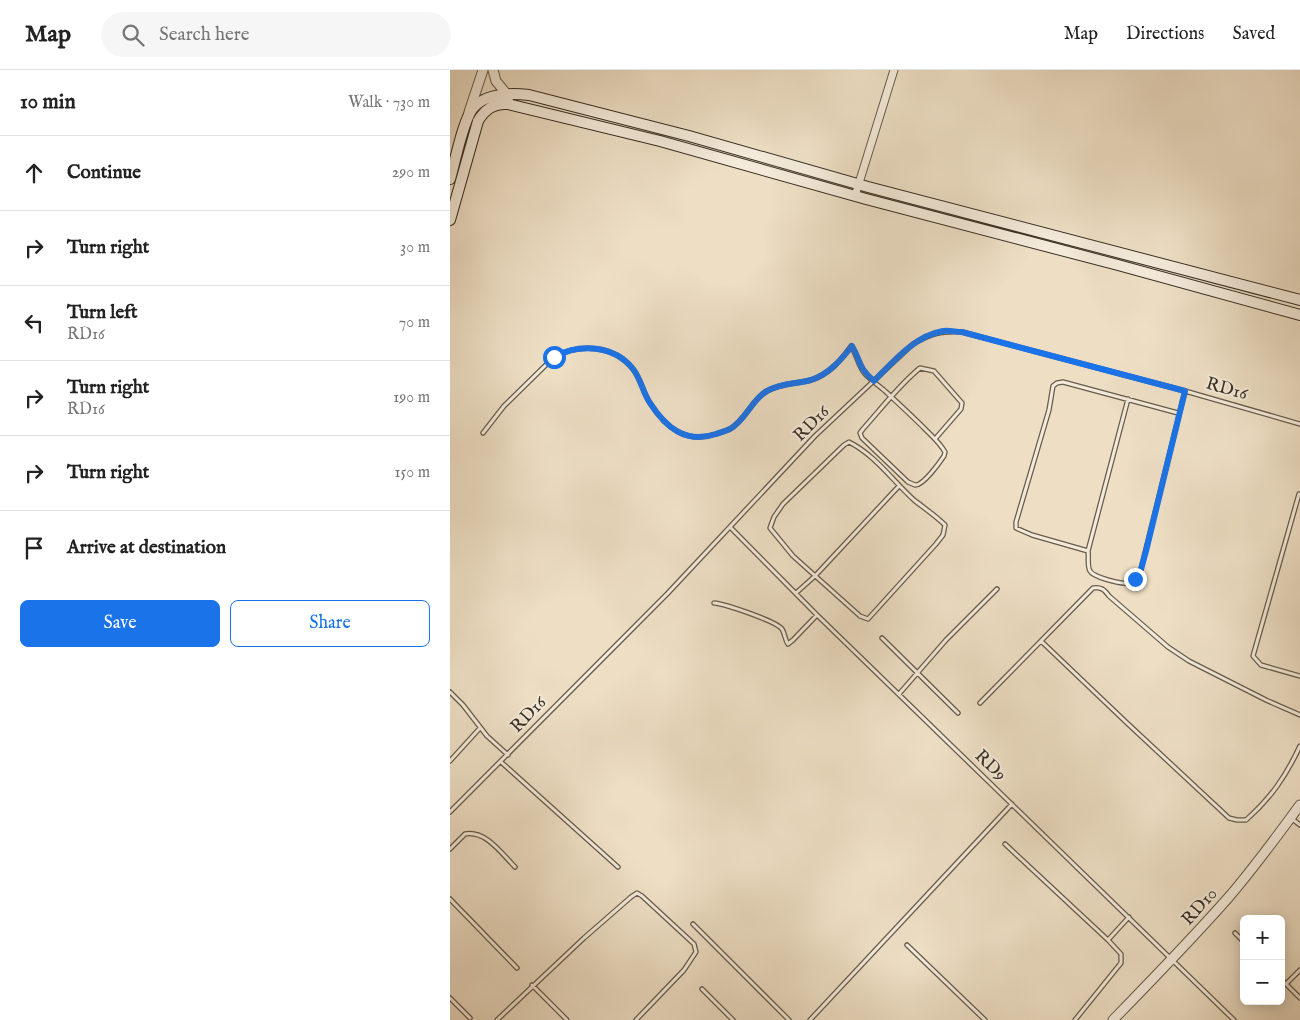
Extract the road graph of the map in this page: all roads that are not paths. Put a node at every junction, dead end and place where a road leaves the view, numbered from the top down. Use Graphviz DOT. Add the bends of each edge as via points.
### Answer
graph roads {
  1 [pos="483,70"];
  2 [pos="494,70"];
  3 [pos="894,70"];
  4 [pos="506,94"];
  5 [pos="518,106"];
  6 [pos="467,120"];
  7 [pos="450,179"];
  8 [pos="859,184"];
  9 [pos="855,196"];
  10 [pos="450,220"];
  11 [pos="1300,300"];
  12 [pos="1300,315"];
  13 [pos="874,381"];
  14 [pos="1185,391"];
  15 [pos="892,397"];
  16 [pos="1128,399"];
  17 [pos="1178,413"];
  18 [pos="1300,424"];
  19 [pos="483,433"];
  20 [pos="935,439"];
  21 [pos="899,486"];
  22 [pos="1299,494"];
  23 [pos="731,528"];
  24 [pos="1088,552"];
  25 [pos="815,576"];
  26 [pos="997,589"];
  27 [pos="796,593"];
  28 [pos="714,603"];
  29 [pos="818,615"];
  30 [pos="882,638"];
  31 [pos="1041,641"];
  32 [pos="916,674"];
  33 [pos="1300,676"];
  34 [pos="450,692"];
  35 [pos="899,694"];
  36 [pos="980,703"];
  37 [pos="958,714"];
  38 [pos="1300,715"];
  39 [pos="480,728"];
  40 [pos="1300,746"];
  41 [pos="508,755"];
  42 [pos="450,761"];
  43 [pos="501,762"];
  44 [pos="1012,804"];
  45 [pos="1300,805"];
  46 [pos="450,812"];
  47 [pos="1290,818"];
  48 [pos="1300,825"];
  49 [pos="1004,844"];
  50 [pos="450,849"];
  51 [pos="515,867"];
  52 [pos="618,867"];
  53 [pos="450,900"];
  54 [pos="1129,917"];
  55 [pos="693,924"];
  56 [pos="1235,933"];
  57 [pos="1240,938"];
  58 [pos="1108,940"];
  59 [pos="907,945"];
  60 [pos="1172,959"];
  61 [pos="517,968"];
  62 [pos="1300,970"];
  63 [pos="1286,984"];
  64 [pos="532,985"];
  65 [pos="702,989"];
  66 [pos="450,998"];
  67 [pos="1300,998"];
  68 [pos="470,1018"];
  69 [pos="497,1020"];
  70 [pos="567,1020"];
  71 [pos="636,1020"];
  72 [pos="733,1020"];
  73 [pos="788,1020"];
  74 [pos="810,1020"];
  75 [pos="985,1020"];
  76 [pos="1075,1020"];
  77 [pos="1112,1020"];
  78 [pos="1234,1020"];
  1 -- 6 [label="street"];
  2 -- 4 [label="street" via="496,81"];
  3 -- 8 [label="street"];
  4 -- 5 [label="street"];
  4 -- 6 [label="main road" via="477,104"];
  4 -- 8 [label="main road" via="529,95"];
  5 -- 9 [label="main road" via="660,141"];
  5 -- 10 [label="main road" via="498,104 482,115"];
  6 -- 7 [label="main road"];
  8 -- 9 [label="street"];
  8 -- 11 [label="main road"];
  9 -- 12 [label="main road"];
  13 -- 14 [label="lane, RD16" via="913,344 944,331 962,332"];
  13 -- 15 [label="lane"];
  13 -- 19 [label="lane" via="860,367 852,346 831,369 812,380 773,387 761,394 730,429 695,438 684,436 665,422 650,403 635,371 621,358 593,347 563,352 554,357 504,406"];
  13 -- 23 [label="lane, RD16" via="815,436"];
  14 -- 17 [label="lane"];
  14 -- 18 [label="lane, RD16"];
  15 -- 20 [label="lane"];
  15 -- 20 [label="lane" via="920,368 934,371 962,403 961,409"];
  15 -- 20 [label="lane" via="860,433 908,482 920,484 944,456 945,452"];
  16 -- 17 [label="lane"];
  16 -- 24 [label="lane"];
  16 -- 24 [label="lane" via="1063,382 1053,386 1016,522 1020,531"];
  17 -- 24 [label="lane" via="1140,573 1128,583 1096,577 1089,568"];
  21 -- 25 [label="lane"];
  21 -- 25 [label="lane" via="870,457 849,442 784,504 770,528"];
  21 -- 25 [label="lane" via="945,525 945,530 868,619 860,616"];
  22 -- 33 [label="lane" via="1253,656 1261,665"];
  23 -- 27 [label="lane, RD9"];
  23 -- 41 [label="lane, RD16"];
  25 -- 27 [label="lane"];
  26 -- 32 [label="lane"];
  27 -- 29 [label="lane, RD9"];
  28 -- 29 [label="lane" via="754,614 778,625 788,644"];
  29 -- 35 [label="lane, RD9"];
  30 -- 32 [label="lane"];
  31 -- 36 [label="lane"];
  31 -- 38 [label="lane" via="1093,588 1099,587 1168,647 1189,661"];
  31 -- 40 [label="lane" via="1229,818 1246,820 1268,799 1285,777"];
  32 -- 35 [label="lane"];
  32 -- 37 [label="lane"];
  34 -- 39 [label="lane"];
  35 -- 44 [label="lane, RD9"];
  39 -- 41 [label="lane"];
  39 -- 42 [label="lane"];
  41 -- 43 [label="lane, RD16"];
  43 -- 46 [label="lane, RD16"];
  43 -- 52 [label="lane"];
  44 -- 54 [label="lane, RD9"];
  44 -- 74 [label="lane"];
  45 -- 47 [label="street, RD10"];
  47 -- 48 [label="lane"];
  47 -- 60 [label="street, RD10" via="1229,897"];
  49 -- 58 [label="lane"];
  50 -- 51 [label="lane" via="465,834 477,833"];
  53 -- 61 [label="lane"];
  54 -- 58 [label="lane"];
  54 -- 60 [label="lane, RD9"];
  55 -- 73 [label="lane"];
  56 -- 57 [label="lane"];
  58 -- 76 [label="lane" via="1121,954 1121,963"];
  59 -- 75 [label="lane"];
  60 -- 77 [label="street, RD10"];
  60 -- 78 [label="lane, RD9"];
  62 -- 63 [label="lane"];
  63 -- 67 [label="lane"];
  64 -- 69 [label="lane"];
  64 -- 70 [label="lane"];
  64 -- 71 [label="lane" via="631,897 639,894 694,944 696,952 684,970"];
  65 -- 72 [label="lane"];
  66 -- 68 [label="lane"];
}
